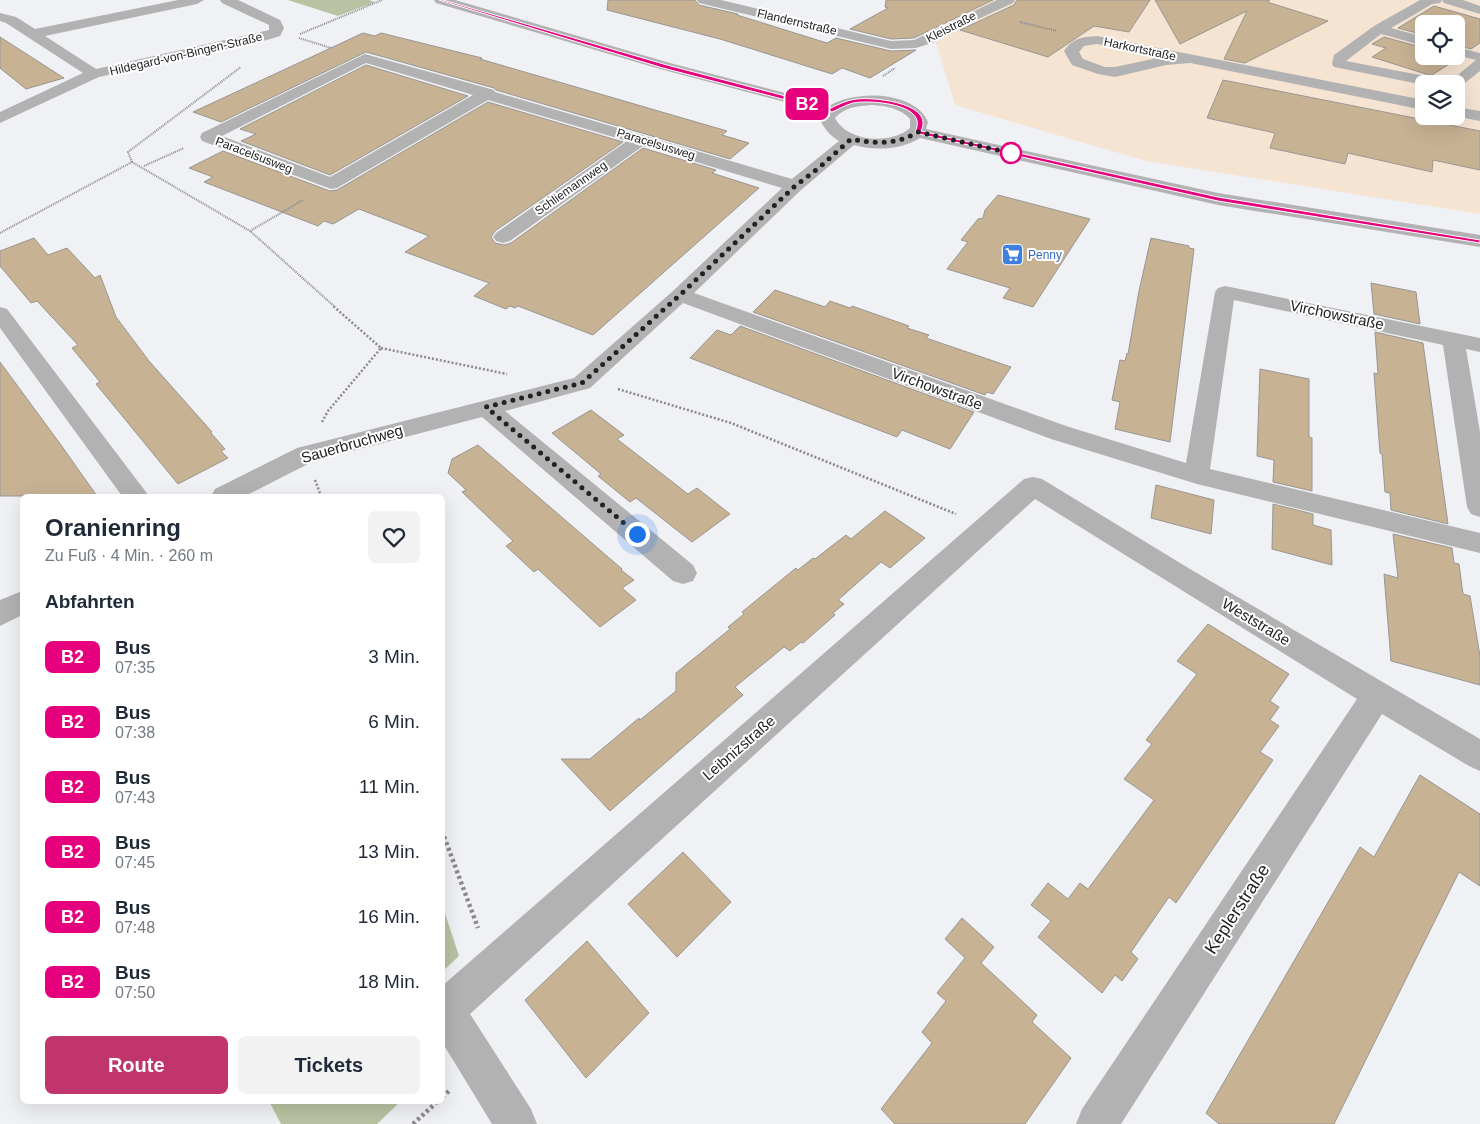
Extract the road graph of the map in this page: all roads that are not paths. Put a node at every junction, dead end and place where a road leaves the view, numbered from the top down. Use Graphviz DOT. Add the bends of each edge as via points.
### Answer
graph roads {
  1 [pos="197,0"];
  2 [pos="227,0"];
  3 [pos="441,0"];
  4 [pos="708,0"];
  5 [pos="1008,0"];
  6 [pos="1435,0"];
  7 [pos="1449,0"];
  8 [pos="1480,10"];
  9 [pos="0,17"];
  10 [pos="1379,29"];
  11 [pos="33,34"];
  12 [pos="1415,39"];
  13 [pos="892,45"];
  14 [pos="1465,53"];
  15 [pos="1480,57"];
  16 [pos="1188,59"];
  17 [pos="1480,64"];
  18 [pos="94,74"];
  19 [pos="1465,77"];
  20 [pos="1415,79"];
  21 [pos="1465,87"];
  22 [pos="1472,88"];
  23 [pos="488,94"];
  24 [pos="1415,103"];
  25 [pos="832,110"];
  26 [pos="1465,114"];
  27 [pos="1480,116"];
  28 [pos="0,118"];
  29 [pos="918,132"];
  30 [pos="851,139"];
  31 [pos="640,140"];
  32 [pos="795,186"];
  33 [pos="503,237"];
  34 [pos="1480,240"];
  35 [pos="680,295"];
  36 [pos="0,313"];
  37 [pos="1453,340"];
  38 [pos="1480,345"];
  39 [pos="486,407"];
  40 [pos="1198,475"];
  41 [pos="1033,486"];
  42 [pos="135,494"];
  43 [pos="228,494"];
  44 [pos="1480,507"];
  45 [pos="1480,543"];
  46 [pos="683,573"];
  47 [pos="20,603"];
  48 [pos="0,614"];
  49 [pos="1378,695"];
  50 [pos="1480,756"];
  51 [pos="516,1124"];
  52 [pos="1097,1124"];
  1 -- 11 [label="street"];
  2 -- 18 [label="street, Hildegard-von-Bingen-Straße" via="275,24 275,33"];
  3 -- 25 [label="street" via="665,66"];
  4 -- 13 [label="street, Flandernstraße"];
  5 -- 13 [label="street, Kleistraße" via="930,39 916,44"];
  6 -- 10 [label="street"];
  7 -- 8 [label="street"];
  9 -- 11 [label="street, Hildegard-von-Bingen-Straße"];
  10 -- 12 [label="street"];
  10 -- 20 [label="street" via="1339,58 1338,64"];
  11 -- 18 [label="street, Hildegard-von-Bingen-Straße"];
  14 -- 15 [label="street"];
  16 -- 16 [label="street, Harkortstraße" via="1097,40 1080,42 1071,51 1077,62 1116,72"];
  16 -- 24 [label="street, Harkortstraße"];
  17 -- 19 [label="street"];
  18 -- 28 [label="street, Hildegard-von-Bingen-Straße"];
  21 -- 22 [label="street"];
  23 -- 23 [label="street, Paracelsusweg" via="331,184 208,137 365,58"];
  23 -- 31 [label="street, Paracelsusweg"];
  25 -- 29 [label="street" via="856,101 887,102 913,111 921,126"];
  25 -- 30 [label="street" via="827,118 829,126"];
  26 -- 27 [label="street"];
  29 -- 30 [label="street" via="889,143"];
  29 -- 34 [label="street" via="1218,199"];
  30 -- 32 [label="street, Sauerbruchweg"];
  31 -- 32 [label="street, Paracelsusweg"];
  31 -- 33 [label="street, Schliemannweg"];
  32 -- 35 [label="street, Sauerbruchweg"];
  35 -- 39 [label="street, Sauerbruchweg" via="582,383"];
  35 -- 40 [label="street, Virchowstraße" via="1060,433"];
  36 -- 42 [label="street"];
  37 -- 38 [label="street, Virchowstraße"];
  37 -- 40 [label="street, Virchowstraße" via="1225,292"];
  37 -- 44 [label="street"];
  39 -- 43 [label="street, Sauerbruchweg" via="306,454"];
  39 -- 46 [label="street"];
  40 -- 45 [label="street, Virchowstraße"];
  41 -- 49 [label="street, Weststraße"];
  41 -- 51 [label="street, Leibnizstraße" via="446,1010"];
  47 -- 48 [label="street"];
  49 -- 50 [label="street, Weststraße"];
  49 -- 52 [label="street, Keplerstraße"];
}
